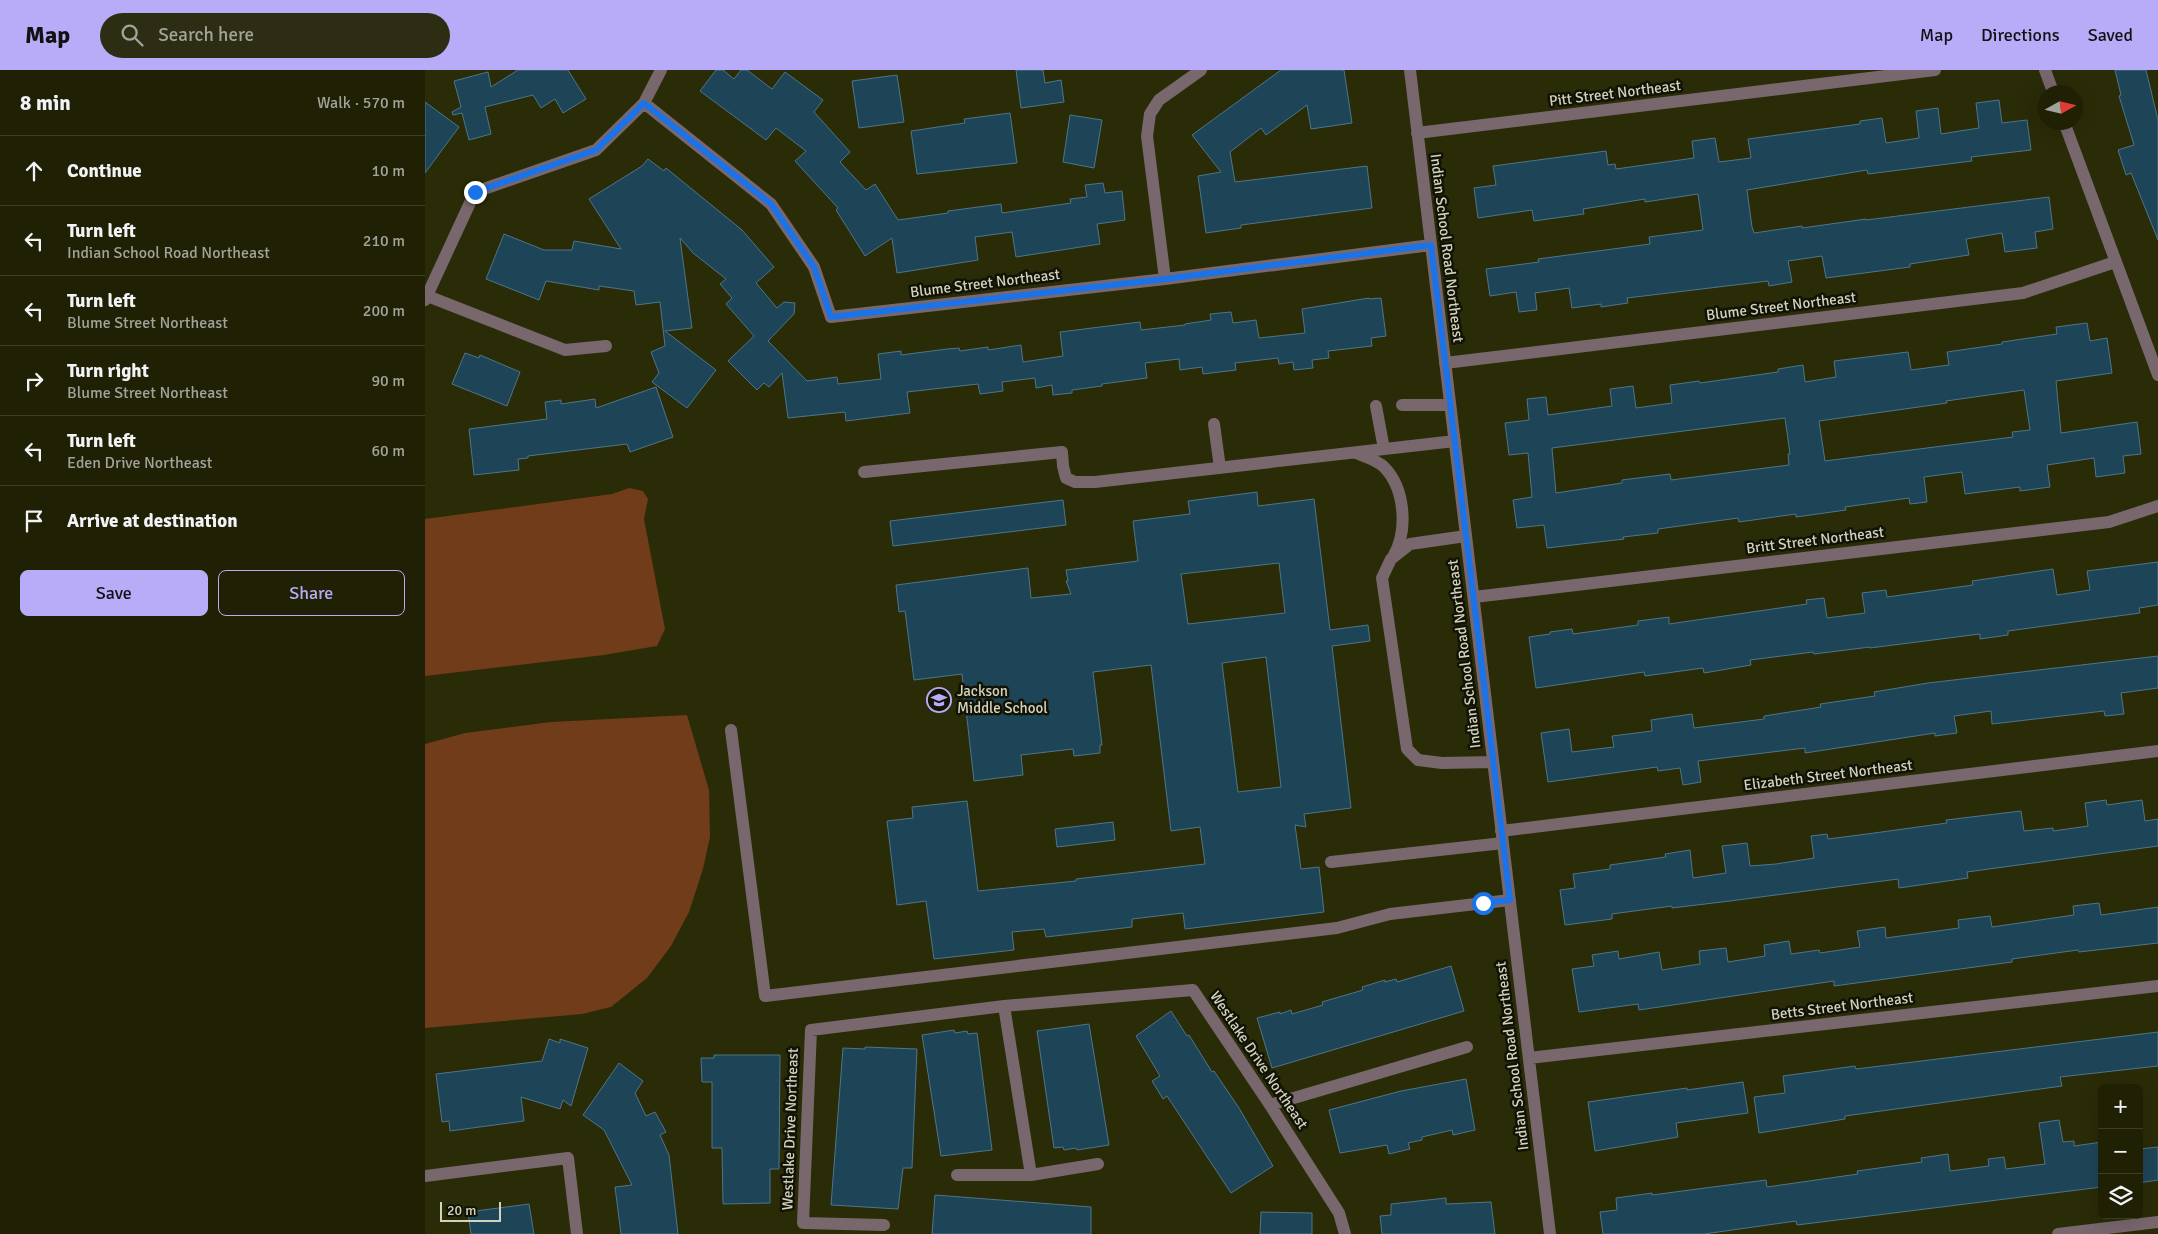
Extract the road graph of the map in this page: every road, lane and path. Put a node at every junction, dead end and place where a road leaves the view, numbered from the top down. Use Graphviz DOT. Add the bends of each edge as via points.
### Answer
graph roads {
  1 [pos="661,70"];
  2 [pos="1201,70"];
  3 [pos="1410,70"];
  4 [pos="1935,70"];
  5 [pos="2045,70"];
  6 [pos="2050,85"];
  7 [pos="644,103"];
  8 [pos="2067,130"];
  9 [pos="1417,133"];
  10 [pos="1431,245"];
  11 [pos="2115,262"];
  12 [pos="1165,279"];
  13 [pos="426,297"];
  14 [pos="606,346"];
  15 [pos="1445,363"];
  16 [pos="2158,375"];
  17 [pos="1450,405"];
  18 [pos="1376,406"];
  19 [pos="1401,406"];
  20 [pos="1214,424"];
  21 [pos="1455,441"];
  22 [pos="1384,449"];
  23 [pos="1354,452"];
  24 [pos="1220,468"];
  25 [pos="864,472"];
  26 [pos="2158,506"];
  27 [pos="1466,536"];
  28 [pos="1391,559"];
  29 [pos="1474,597"];
  30 [pos="731,730"];
  31 [pos="2158,751"];
  32 [pos="1493,762"];
  33 [pos="1502,837"];
  34 [pos="1331,862"];
  35 [pos="1510,900"];
  36 [pos="2158,986"];
  37 [pos="1004,1006"];
  38 [pos="1467,1047"];
  39 [pos="1529,1058"];
  40 [pos="1270,1104"];
  41 [pos="1098,1164"];
  42 [pos="957,1175"];
  43 [pos="1031,1175"];
  44 [pos="425,1176"];
  45 [pos="2158,1222"];
  46 [pos="884,1225"];
  47 [pos="577,1234"];
  48 [pos="1345,1234"];
  49 [pos="1550,1234"];
  50 [pos="2058,1234"];
  1 -- 7 [label="street"];
  2 -- 12 [label="street" via="1159,100 1150,114 1147,136"];
  3 -- 9 [label="street, Indian School Road Northeast"];
  4 -- 9 [label="street, Pitt Street Northeast"];
  5 -- 6 [label="street"];
  7 -- 12 [label="street, Blume Street Northeast" via="771,204 814,267 831,317"];
  7 -- 13 [label="street" via="596,150 475,192"];
  8 -- 11 [label="street"];
  9 -- 10 [label="street, Indian School Road Northeast"];
  10 -- 12 [label="street, Blume Street Northeast"];
  10 -- 15 [label="street, Indian School Road Northeast"];
  11 -- 15 [label="street, Blume Street Northeast" via="2023,294"];
  11 -- 16 [label="street"];
  13 -- 14 [label="street" via="565,350"];
  15 -- 17 [label="street, Indian School Road Northeast"];
  17 -- 19 [label="street"];
  17 -- 21 [label="street, Indian School Road Northeast"];
  18 -- 22 [label="street"];
  20 -- 24 [label="street"];
  21 -- 22 [label="street"];
  21 -- 27 [label="street, Indian School Road Northeast"];
  22 -- 23 [label="street"];
  23 -- 24 [label="street"];
  23 -- 28 [label="street" via="1383,466 1396,487 1402,531"];
  24 -- 25 [label="street" via="1075,482 1066,478 1061,452"];
  26 -- 29 [label="street, Britt Street Northeast" via="2109,522"];
  27 -- 28 [label="street" via="1410,544"];
  27 -- 29 [label="street, Indian School Road Northeast"];
  28 -- 32 [label="street" via="1382,578 1407,749 1418,760"];
  29 -- 32 [label="street, Indian School Road Northeast"];
  30 -- 35 [label="street" via="765,996 1337,928 1390,914"];
  31 -- 33 [label="street, Elizabeth Street Northeast"];
  32 -- 33 [label="street, Indian School Road Northeast"];
  33 -- 34 [label="street, Elizabeth Street Northeast"];
  33 -- 35 [label="street, Indian School Road Northeast"];
  35 -- 39 [label="street, Indian School Road Northeast"];
  36 -- 39 [label="street, Betts Street Northeast"];
  37 -- 40 [label="street, Westlake Drive Northeast" via="1193,990"];
  37 -- 43 [label="street"];
  37 -- 46 [label="street, Westlake Drive Northeast" via="811,1030 803,1223"];
  38 -- 40 [label="street"];
  39 -- 49 [label="street, Indian School Road Northeast"];
  40 -- 48 [label="street, Westlake Drive Northeast" via="1339,1213"];
  41 -- 43 [label="street"];
  42 -- 43 [label="street"];
  44 -- 47 [label="street" via="568,1158"];
  45 -- 50 [label="street"];
}
